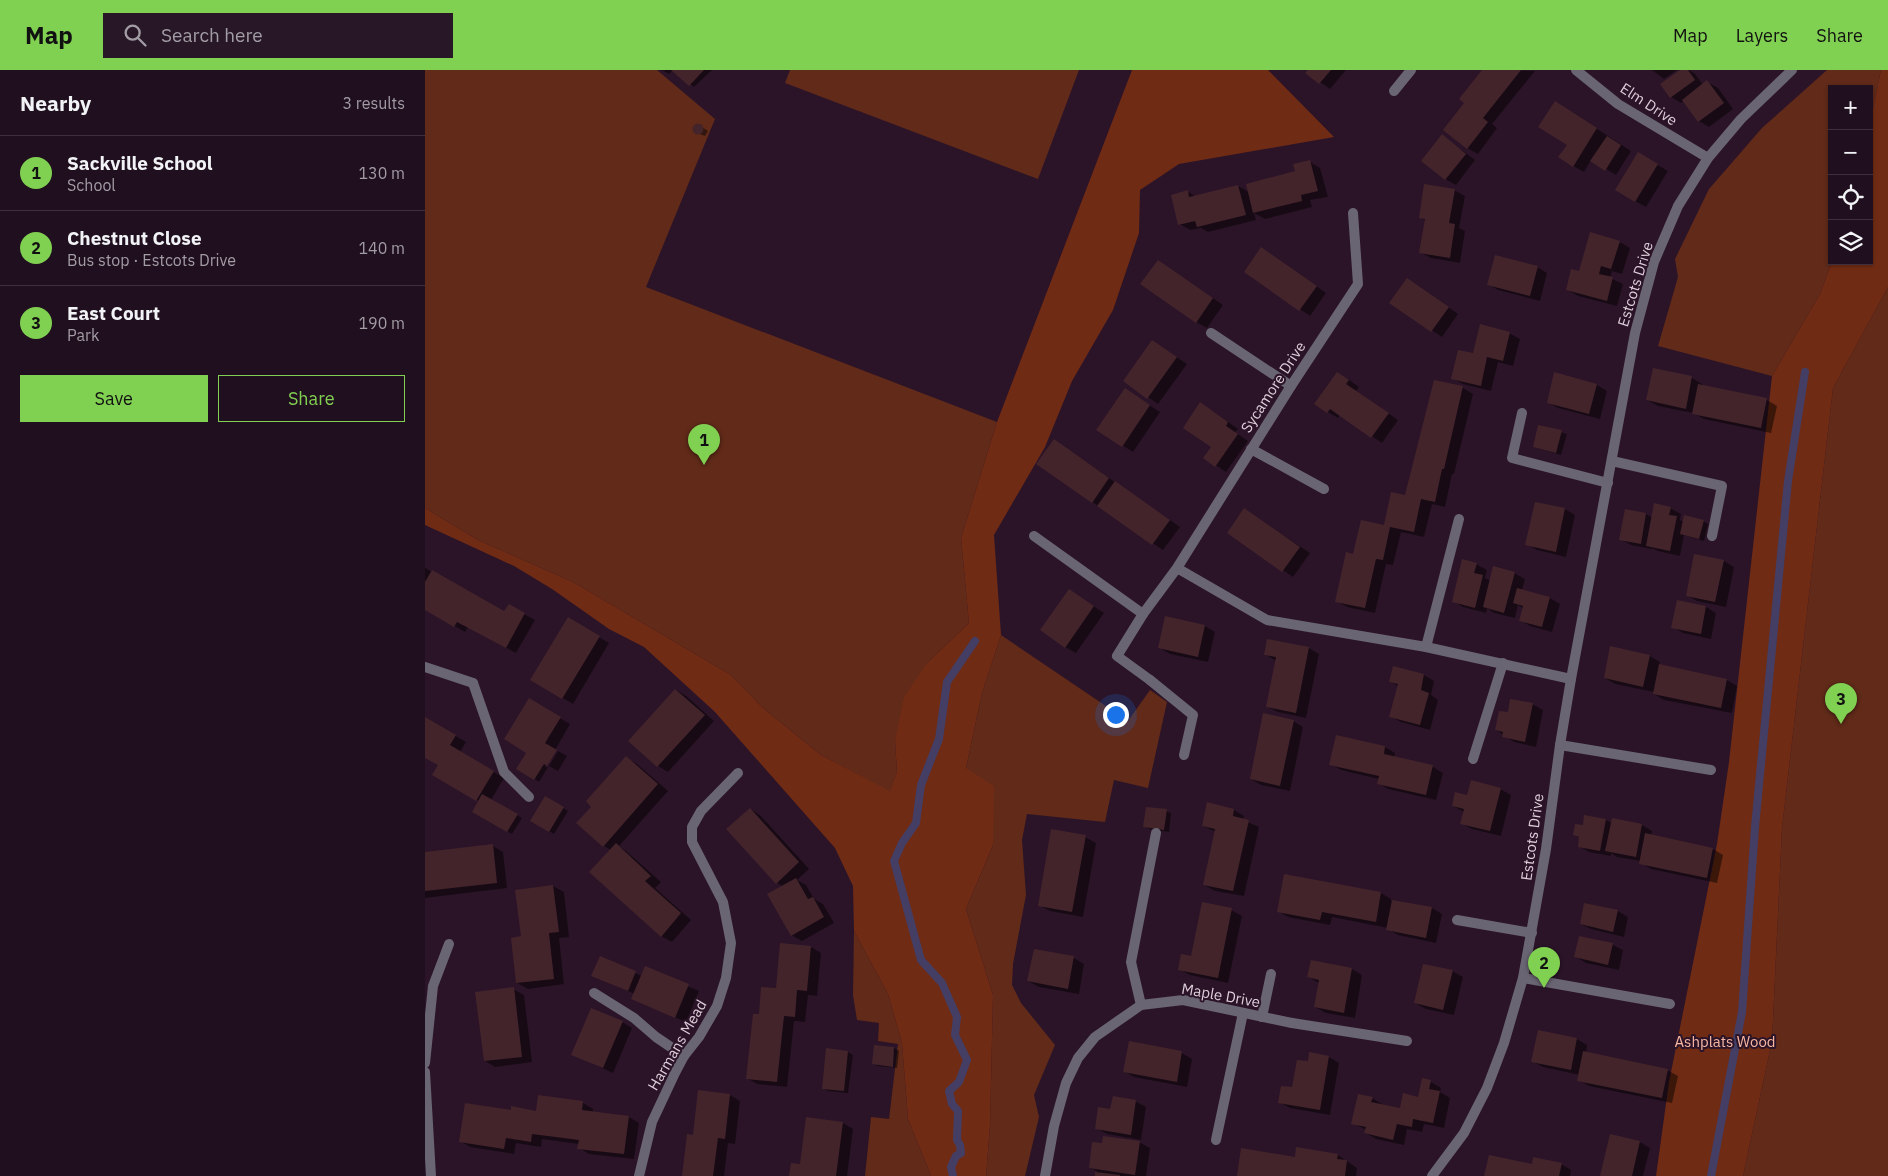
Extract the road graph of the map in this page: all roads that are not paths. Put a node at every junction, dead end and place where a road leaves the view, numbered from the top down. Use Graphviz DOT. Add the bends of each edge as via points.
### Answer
graph roads {
  1 [pos="1411,70"];
  2 [pos="1576,70"];
  3 [pos="1792,70"];
  4 [pos="1394,91"];
  5 [pos="1708,158"];
  6 [pos="1353,213"];
  7 [pos="1211,334"];
  8 [pos="1291,386"];
  9 [pos="1521,413"];
  10 [pos="1251,449"];
  11 [pos="1612,461"];
  12 [pos="1608,483"];
  13 [pos="1324,489"];
  14 [pos="1459,519"];
  15 [pos="1034,536"];
  16 [pos="1712,536"];
  17 [pos="1177,568"];
  18 [pos="1143,614"];
  19 [pos="1426,647"];
  20 [pos="1503,663"];
  21 [pos="425,667"];
  22 [pos="1571,679"];
  23 [pos="1560,745"];
  24 [pos="1184,755"];
  25 [pos="1473,759"];
  26 [pos="1711,770"];
  27 [pos="738,773"];
  28 [pos="529,797"];
  29 [pos="1156,833"];
  30 [pos="1457,920"];
  31 [pos="1531,933"];
  32 [pos="449,944"];
  33 [pos="1271,974"];
  34 [pos="1523,978"];
  35 [pos="595,993"];
  36 [pos="1670,1004"];
  37 [pos="1141,1005"];
  38 [pos="1243,1013"];
  39 [pos="1262,1017"];
  40 [pos="1407,1041"];
  41 [pos="684,1056"];
  42 [pos="425,1063"];
  43 [pos="425,1072"];
  44 [pos="1216,1140"];
  45 [pos="431,1176"];
  46 [pos="639,1176"];
  47 [pos="1045,1176"];
  48 [pos="1432,1176"];
  1 -- 4 [label="street"];
  2 -- 5 [label="street, Elm Drive" via="1619,104"];
  3 -- 5 [label="street, Estcots Drive" via="1741,119"];
  5 -- 11 [label="street, Estcots Drive" via="1678,206 1654,262 1635,333"];
  6 -- 8 [label="street, Sycamore Drive" via="1358,284"];
  7 -- 8 [label="street"];
  8 -- 10 [label="street, Sycamore Drive"];
  9 -- 12 [label="street" via="1512,458"];
  10 -- 13 [label="street"];
  10 -- 17 [label="street, Sycamore Drive"];
  11 -- 12 [label="street, Estcots Drive"];
  11 -- 16 [label="street" via="1722,486"];
  12 -- 22 [label="street, Estcots Drive"];
  14 -- 19 [label="street"];
  15 -- 18 [label="street"];
  17 -- 18 [label="street, Sycamore Drive"];
  17 -- 19 [label="street" via="1267,620"];
  18 -- 24 [label="street, Sycamore Drive" via="1117,656 1193,715"];
  19 -- 20 [label="street"];
  20 -- 22 [label="street"];
  20 -- 25 [label="street"];
  21 -- 28 [label="street" via="473,683 504,772"];
  22 -- 23 [label="street, Estcots Drive"];
  23 -- 26 [label="street"];
  23 -- 31 [label="street, Estcots Drive"];
  27 -- 41 [label="street, Harmans Mead" via="701,811 692,827 692,842 723,902 731,943 726,978 717,1006"];
  29 -- 37 [label="street" via="1131,962"];
  30 -- 31 [label="street"];
  31 -- 34 [label="street, Estcots Drive"];
  32 -- 42 [label="street" via="433,986"];
  33 -- 39 [label="street"];
  34 -- 36 [label="street"];
  34 -- 48 [label="street, Estcots Drive" via="1487,1088 1464,1133"];
  35 -- 41 [label="street"];
  37 -- 38 [label="street, Maple Drive" via="1183,1000"];
  37 -- 47 [label="street, Maple Drive" via="1095,1037 1078,1058 1054,1126"];
  38 -- 39 [label="street, Maple Drive"];
  38 -- 44 [label="street"];
  39 -- 40 [label="street, Maple Drive"];
  41 -- 46 [label="street, Harmans Mead" via="652,1122"];
  43 -- 45 [label="street"];
}
